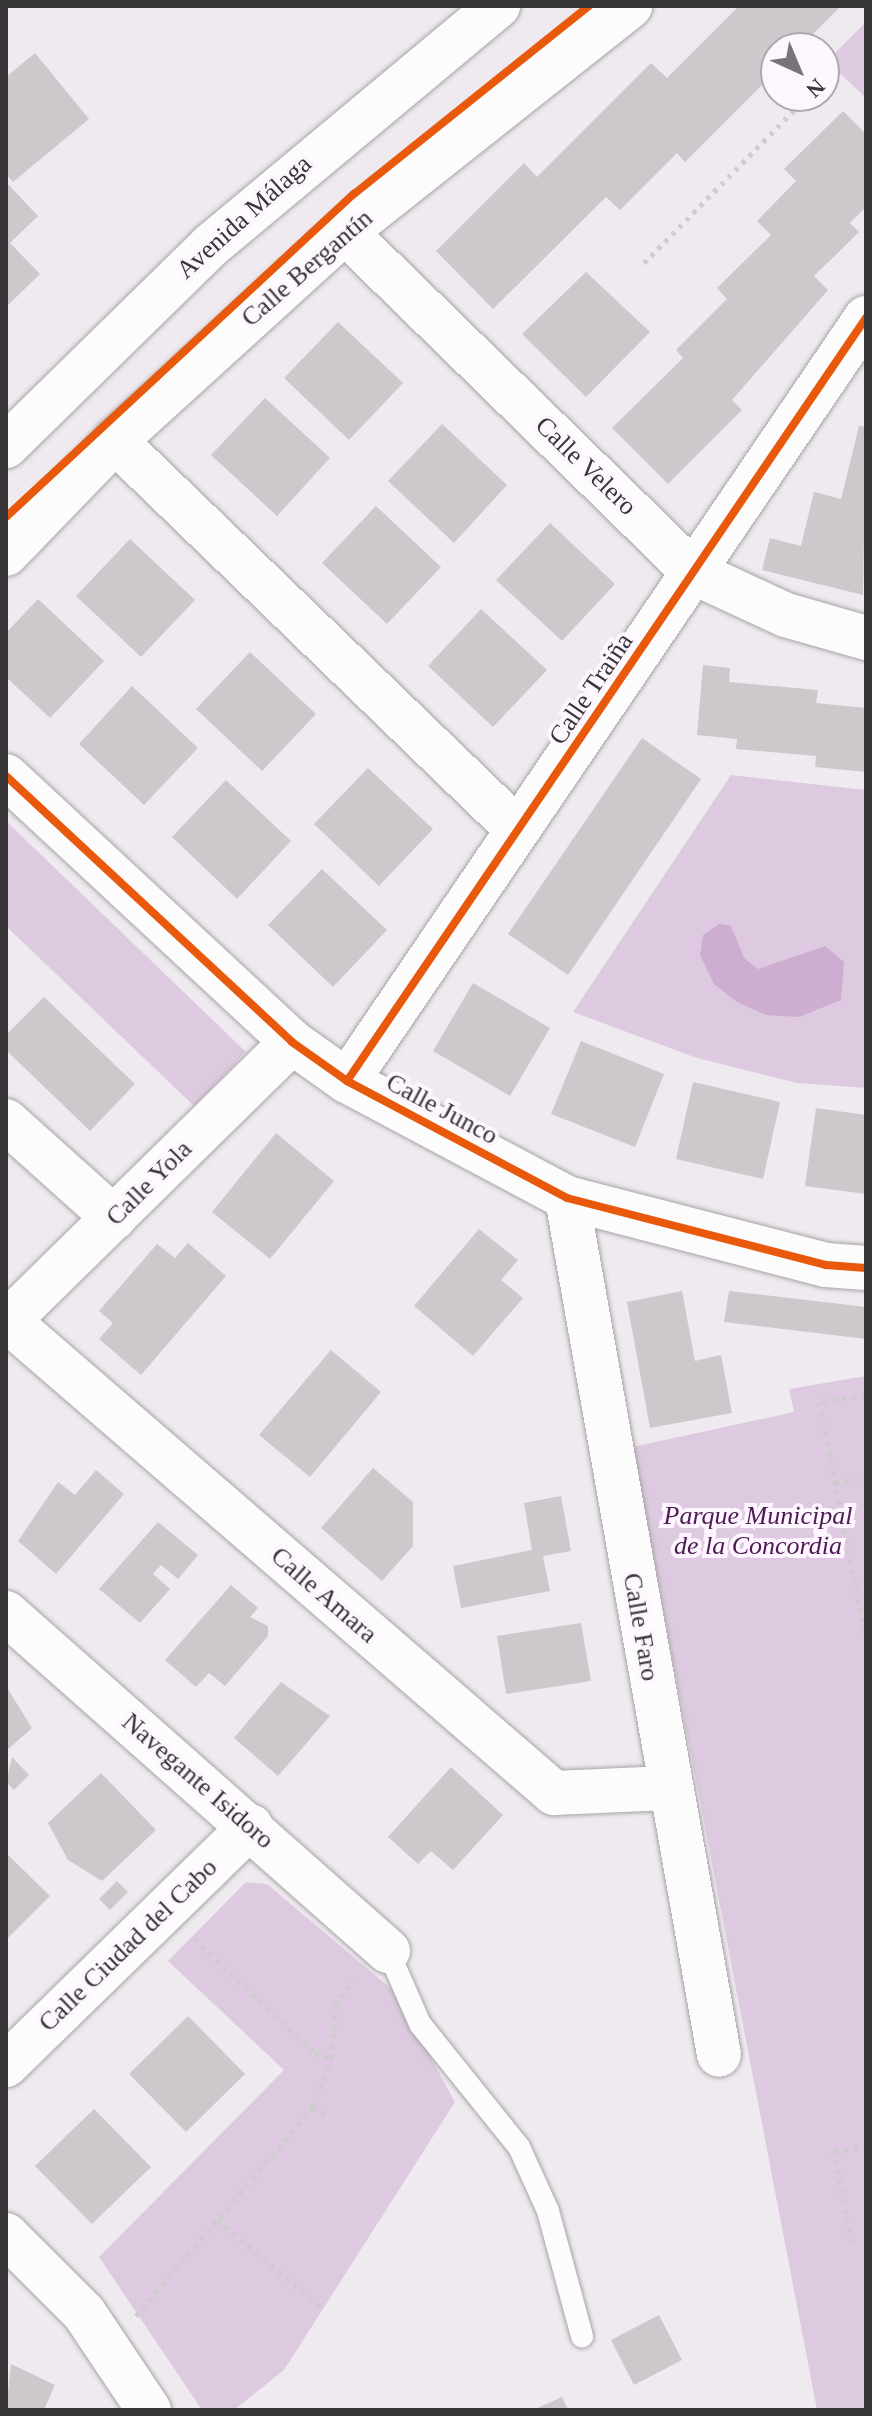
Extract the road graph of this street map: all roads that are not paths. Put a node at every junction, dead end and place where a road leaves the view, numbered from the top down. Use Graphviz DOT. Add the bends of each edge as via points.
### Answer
graph roads {
  1 [pos="460,6"];
  2 [pos="498,6"];
  3 [pos="630,6"];
  4 [pos="345,232"];
  5 [pos="866,318"];
  6 [pos="6,401"];
  7 [pos="115,441"];
  8 [pos="6,446"];
  9 [pos="6,554"];
  10 [pos="695,573"];
  11 [pos="866,638"];
  12 [pos="6,776"];
  13 [pos="518,830"];
  14 [pos="292,1042"];
  15 [pos="347,1081"];
  16 [pos="6,1121"];
  17 [pos="567,1198"];
  18 [pos="114,1218"];
  19 [pos="866,1268"];
  20 [pos="7,1322"];
  21 [pos="6,1613"];
  22 [pos="668,1788"];
  23 [pos="251,1826"];
  24 [pos="382,1946"];
  25 [pos="719,2055"];
  26 [pos="6,2065"];
  27 [pos="6,2235"];
  28 [pos="582,2336"];
  29 [pos="149,2410"];
  1 -- 6 [label="street, Avenida Málaga"];
  2 -- 8 [label="street, Avenida Málaga" via="210,246"];
  3 -- 4 [label="street, Calle Bergantín"];
  4 -- 7 [label="street, Calle Bergantín"];
  4 -- 10 [label="street, Calle Velero"];
  5 -- 10 [label="street, Calle Traiña"];
  7 -- 9 [label="street, Calle Bergantín"];
  7 -- 13 [label="street"];
  10 -- 11 [label="street, Calle Velero" via="786,615"];
  10 -- 13 [label="street, Calle Traiña"];
  12 -- 14 [label="street, Calle Junco"];
  13 -- 15 [label="street, Calle Traiña"];
  14 -- 15 [label="street, Calle Junco"];
  14 -- 18 [label="street, Calle Yola"];
  15 -- 17 [label="street, Calle Junco"];
  16 -- 18 [label="street"];
  17 -- 19 [label="street, Calle Junco" via="826,1265"];
  17 -- 22 [label="street, Calle Faro"];
  18 -- 20 [label="street, Calle Yola"];
  20 -- 22 [label="street, Calle Amara" via="554,1793"];
  21 -- 23 [label="street, Navegante Isidoro"];
  22 -- 25 [label="street, Calle Faro"];
  23 -- 24 [label="street, Navegante Isidoro"];
  23 -- 26 [label="street, Calle Ciudad del Cabo"];
  24 -- 28 [label="lane" via="420,2024 519,2147 548,2211"];
  27 -- 29 [label="street" via="84,2313"];
}
